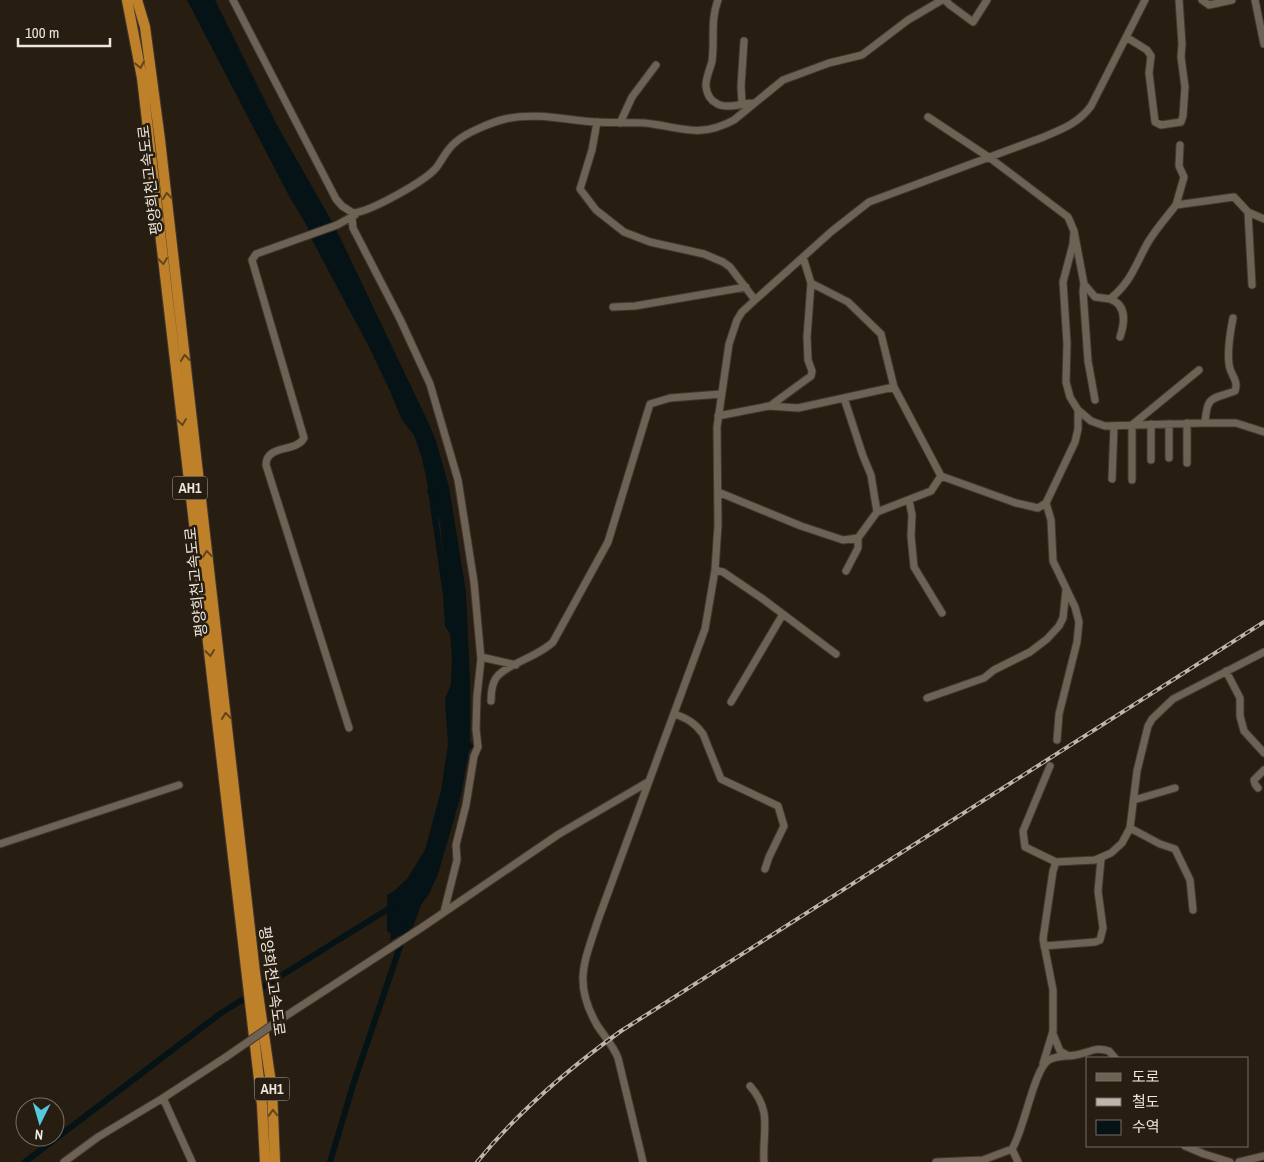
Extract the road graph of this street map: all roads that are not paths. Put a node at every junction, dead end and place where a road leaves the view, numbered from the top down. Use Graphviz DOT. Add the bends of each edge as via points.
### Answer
graph roads {
  1 [pos="127,0"];
  2 [pos="137,0"];
  3 [pos="233,0"];
  4 [pos="718,0"];
  5 [pos="944,0"];
  6 [pos="987,0"];
  7 [pos="1145,0"];
  8 [pos="1179,0"];
  9 [pos="1202,0"];
  10 [pos="1232,0"];
  11 [pos="1256,0"];
  12 [pos="1264,3"];
  13 [pos="1126,37"];
  14 [pos="744,41"];
  15 [pos="1264,44"];
  16 [pos="656,65"];
  17 [pos="742,103"];
  18 [pos="754,103"];
  19 [pos="928,117"];
  20 [pos="597,122"];
  21 [pos="620,123"];
  22 [pos="1180,145"];
  23 [pos="990,158"];
  24 [pos="1176,206"];
  25 [pos="1248,212"];
  26 [pos="355,215"];
  27 [pos="1264,219"];
  28 [pos="1074,231"];
  29 [pos="803,257"];
  30 [pos="811,283"];
  31 [pos="1084,284"];
  32 [pos="1252,285"];
  33 [pos="746,287"];
  34 [pos="1110,299"];
  35 [pos="755,300"];
  36 [pos="613,306"];
  37 [pos="1233,318"];
  38 [pos="1120,337"];
  39 [pos="1199,370"];
  40 [pos="894,388"];
  41 [pos="721,394"];
  42 [pos="844,398"];
  43 [pos="1095,400"];
  44 [pos="769,406"];
  45 [pos="1078,410"];
  46 [pos="718,416"];
  47 [pos="1188,423"];
  48 [pos="1205,423"];
  49 [pos="1151,424"];
  50 [pos="1169,424"];
  51 [pos="1132,425"];
  52 [pos="1114,426"];
  53 [pos="1264,432"];
  54 [pos="1169,458"];
  55 [pos="1151,460"];
  56 [pos="1188,463"];
  57 [pos="941,476"];
  58 [pos="1112,479"];
  59 [pos="1132,480"];
  60 [pos="718,492"];
  61 [pos="909,500"];
  62 [pos="1046,504"];
  63 [pos="877,512"];
  64 [pos="858,538"];
  65 [pos="715,570"];
  66 [pos="846,572"];
  67 [pos="1066,589"];
  68 [pos="942,613"];
  69 [pos="783,614"];
  70 [pos="1264,652"];
  71 [pos="836,654"];
  72 [pos="481,657"];
  73 [pos="516,664"];
  74 [pos="1226,671"];
  75 [pos="927,698"];
  76 [pos="491,701"];
  77 [pos="731,702"];
  78 [pos="674,714"];
  79 [pos="349,728"];
  80 [pos="1058,740"];
  81 [pos="1264,753"];
  82 [pos="1050,766"];
  83 [pos="1264,770"];
  84 [pos="648,782"];
  85 [pos="179,785"];
  86 [pos="1175,788"];
  87 [pos="1258,788"];
  88 [pos="1134,800"];
  89 [pos="1130,828"];
  90 [pos="0,844"];
  91 [pos="1101,859"];
  92 [pos="1056,862"];
  93 [pos="765,869"];
  94 [pos="1193,910"];
  95 [pos="444,912"];
  96 [pos="1044,946"];
  97 [pos="251,975"];
  98 [pos="1053,1031"];
  99 [pos="1067,1055"];
  100 [pos="1114,1057"];
  101 [pos="1043,1064"];
  102 [pos="750,1086"];
  103 [pos="163,1098"];
  104 [pos="1186,1147"];
  105 [pos="1012,1149"];
  106 [pos="1264,1156"];
  107 [pos="64,1162"];
  108 [pos="192,1162"];
  109 [pos="264,1162"];
  110 [pos="275,1162"];
  111 [pos="642,1162"];
  112 [pos="764,1162"];
  113 [pos="936,1162"];
  114 [pos="1018,1162"];
  115 [pos="1230,1162"];
  116 [pos="1239,1162"];
  1 -- 97 [label="highway, 평양희천고속도로 / AH1, one-way" via="142,78"];
  97 -- 2 [label="highway, 평양희천고속도로 / AH1, one-way" via="160,140 145,27"];
  3 -- 26 [label="street" via="336,199"];
  4 -- 17 [label="street" via="712,21 712,59 706,85 710,98 718,105"];
  5 -- 6 [label="street" via="973,22"];
  5 -- 18 [label="street" via="908,20 862,56 829,62 783,80"];
  7 -- 13 [label="street"];
  8 -- 13 [label="street" via="1185,87 1181,122 1161,125 1156,122 1149,73 1151,56"];
  9 -- 10 [label="street" via="1209,6"];
  11 -- 12 [label="street"];
  11 -- 15 [label="street"];
  13 -- 23 [label="street" via="1085,114 1061,130"];
  14 -- 17 [label="street"];
  16 -- 21 [label="street" via="632,97"];
  17 -- 18 [label="street"];
  18 -- 21 [label="street" via="734,120 709,130"];
  19 -- 23 [label="street"];
  20 -- 21 [label="street"];
  20 -- 26 [label="street" via="515,117 494,122 459,139 430,173"];
  20 -- 33 [label="street" via="580,189 596,210 624,232 723,262"];
  22 -- 24 [label="street" via="1179,166 1184,176"];
  23 -- 28 [label="street" via="1068,217"];
  23 -- 29 [label="street" via="869,202"];
  24 -- 25 [label="street" via="1234,197"];
  24 -- 34 [label="street" via="1148,242 1128,281"];
  25 -- 27 [label="street"];
  25 -- 32 [label="street"];
  26 -- 72 [label="street" via="353,228 422,364 447,436 460,488"];
  26 -- 79 [label="street" via="337,225 256,254 252,260 304,438 300,443 270,454 266,465"];
  28 -- 31 [label="street"];
  28 -- 45 [label="street" via="1062,282 1067,343 1066,382"];
  29 -- 30 [label="street"];
  29 -- 35 [label="street"];
  30 -- 40 [label="street" via="848,302 881,334"];
  30 -- 44 [label="street" via="807,337 812,371 810,376"];
  31 -- 34 [label="street" via="1096,297"];
  31 -- 43 [label="street" via="1088,361"];
  33 -- 35 [label="street"];
  33 -- 36 [label="street" via="635,306"];
  34 -- 38 [label="street" via="1119,304 1123,312"];
  35 -- 41 [label="street" via="742,312 732,330"];
  37 -- 48 [label="street" via="1229,363 1236,388 1210,400 1206,406"];
  39 -- 51 [label="street"];
  40 -- 42 [label="street"];
  40 -- 57 [label="street"];
  41 -- 46 [label="street"];
  41 -- 73 [label="street" via="670,398 650,404 608,542 552,642 541,652"];
  42 -- 44 [label="street" via="798,408"];
  42 -- 63 [label="street" via="871,475"];
  44 -- 46 [label="street"];
  45 -- 52 [label="street" via="1099,425"];
  45 -- 62 [label="street" via="1074,442"];
  46 -- 60 [label="street"];
  47 -- 48 [label="street"];
  47 -- 50 [label="street"];
  47 -- 56 [label="street"];
  48 -- 53 [label="street" via="1236,423"];
  49 -- 50 [label="street"];
  49 -- 51 [label="street"];
  49 -- 55 [label="street"];
  50 -- 54 [label="street"];
  51 -- 52 [label="street"];
  51 -- 59 [label="street"];
  52 -- 58 [label="street"];
  57 -- 61 [label="street" via="931,491"];
  57 -- 62 [label="street" via="1032,508"];
  60 -- 64 [label="street" via="843,540"];
  60 -- 65 [label="street"];
  61 -- 63 [label="street"];
  61 -- 68 [label="street" via="914,567"];
  62 -- 67 [label="street" via="1051,520 1053,561"];
  63 -- 64 [label="street"];
  64 -- 66 [label="street" via="858,548"];
  65 -- 69 [label="street" via="723,572"];
  65 -- 78 [label="street" via="705,629"];
  67 -- 75 [label="street" via="1060,626 1047,639 984,678"];
  67 -- 80 [label="street" via="1079,616 1079,631 1059,714"];
  69 -- 71 [label="street"];
  69 -- 77 [label="street"];
  70 -- 74 [label="street"];
  72 -- 73 [label="street"];
  72 -- 95 [label="street" via="477,696 478,747"];
  73 -- 76 [label="street" via="495,679"];
  74 -- 81 [label="street" via="1240,698 1244,731"];
  74 -- 88 [label="street" via="1173,699 1152,719"];
  78 -- 84 [label="street"];
  78 -- 93 [label="street" via="692,722 703,734 721,779 778,806 784,826"];
  82 -- 92 [label="street" via="1023,836 1025,847"];
  83 -- 87 [label="street" via="1254,780"];
  84 -- 95 [label="street" via="559,834"];
  84 -- 111 [label="street" via="589,948 582,979 587,1007 618,1058"];
  85 -- 90 [label="street"];
  86 -- 88 [label="street"];
  88 -- 89 [label="street"];
  89 -- 91 [label="street" via="1122,843"];
  89 -- 94 [label="street" via="1175,849 1190,880"];
  91 -- 92 [label="street"];
  91 -- 96 [label="street" via="1098,891 1103,928 1100,940"];
  92 -- 96 [label="street"];
  95 -- 103 [label="street, bridge"];
  96 -- 98 [label="street" via="1053,990"];
  97 -- 109 [label="highway, 평양희천고속도로 / AH1"];
  110 -- 97 [label="highway, 평양희천고속도로 / AH1, one-way" via="272,1090 262,1017"];
  98 -- 99 [label="street" via="1060,1051"];
  98 -- 101 [label="street"];
  99 -- 100 [label="street" via="1075,1056 1097,1048 1109,1051"];
  99 -- 101 [label="street"];
  101 -- 105 [label="street"];
  102 -- 112 [label="street" via="764,1109"];
  103 -- 107 [label="street" via="98,1137"];
  103 -- 108 [label="street"];
  104 -- 115 [label="street"];
  105 -- 113 [label="street" via="983,1160"];
  105 -- 114 [label="street"];
  106 -- 116 [label="street"];
}
